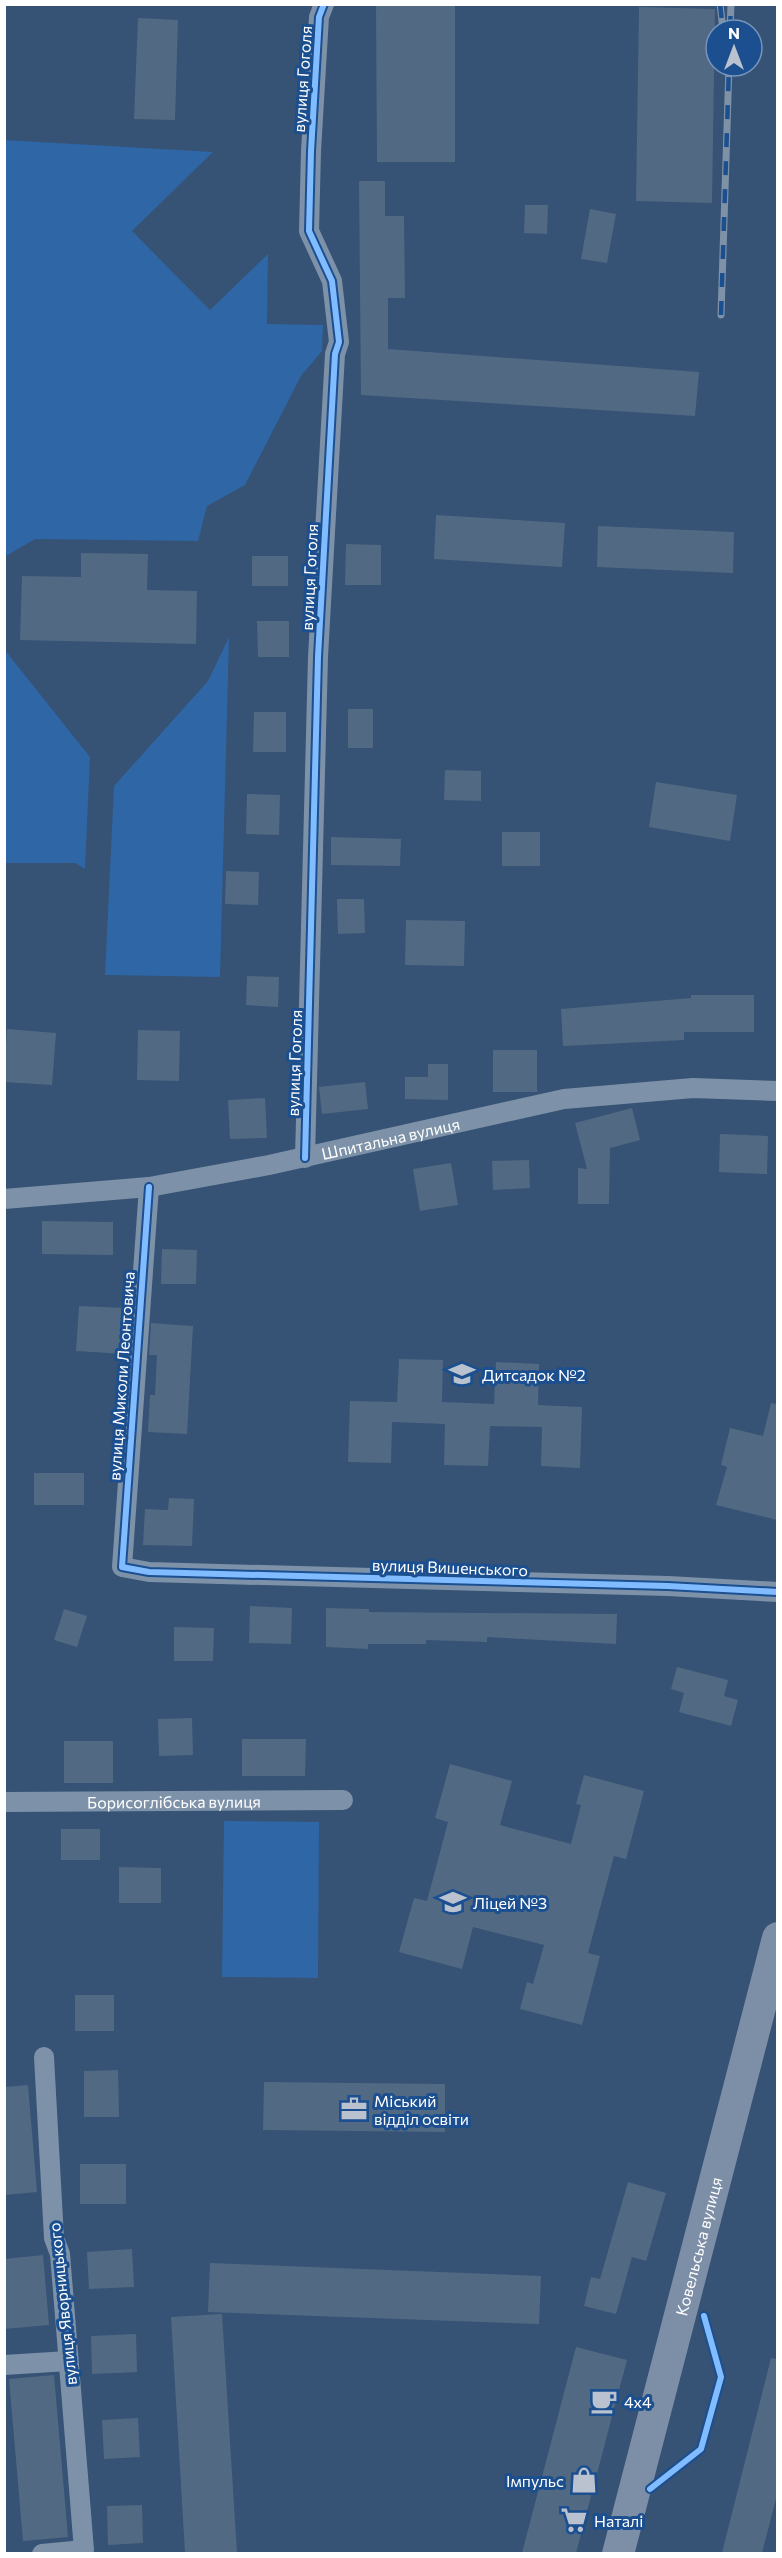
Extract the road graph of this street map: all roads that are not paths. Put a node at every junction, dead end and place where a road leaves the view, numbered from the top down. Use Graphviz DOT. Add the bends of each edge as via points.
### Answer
graph roads {
  1 [pos="324,4"];
  2 [pos="777,1091"];
  3 [pos="305,1158"];
  4 [pos="149,1187"];
  5 [pos="4,1199"];
  6 [pos="122,1567"];
  7 [pos="777,1592"];
  8 [pos="343,1800"];
  9 [pos="4,1802"];
  10 [pos="777,1938"];
  11 [pos="44,2057"];
  12 [pos="68,2361"];
  13 [pos="4,2365"];
  14 [pos="42,2553"];
  15 [pos="618,2553"];
  1 -- 3 [label="street, вулиця Гоголя" via="319,17 309,231 332,281 339,342 335,354 318,657"];
  2 -- 3 [label="street, Шпитальна вулиця" via="693,1088 564,1099"];
  3 -- 4 [label="street, Шпитальна вулиця"];
  4 -- 5 [label="street, Шпитальна вулиця"];
  4 -- 6 [label="street, вулиця Миколи Леонтовича"];
  6 -- 7 [label="street, вулиця Вишенського" via="149,1572"];
  8 -- 9 [label="street, Борисоглібська вулиця"];
  10 -- 15 [label="main road, Ковельська вулиця"];
  11 -- 12 [label="street, вулиця Яворницького" via="54,2238 60,2254"];
  12 -- 13 [label="street"];
  12 -- 14 [label="street, вулиця Яворницького" via="84,2550"];
}
